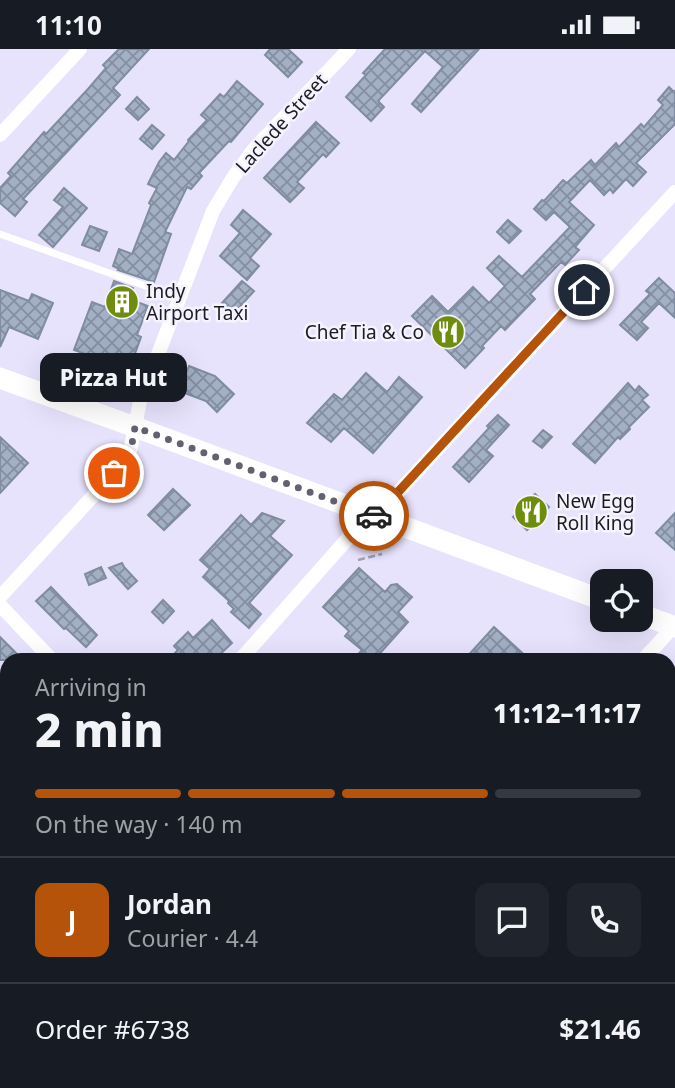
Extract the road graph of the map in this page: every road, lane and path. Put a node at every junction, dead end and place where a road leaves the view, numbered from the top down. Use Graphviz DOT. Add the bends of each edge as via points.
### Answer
graph roads {
  1 [pos="80,49"];
  2 [pos="349,49"];
  3 [pos="0,135"];
  4 [pos="675,192"];
  5 [pos="0,234"];
  6 [pos="179,298"];
  7 [pos="0,378"];
  8 [pos="135,427"];
  9 [pos="376,516"];
  10 [pos="382,554"];
  11 [pos="358,560"];
  12 [pos="590,596"];
  13 [pos="0,597"];
  14 [pos="0,605"];
  15 [pos="653,619"];
  16 [pos="674,626"];
  17 [pos="45,653"];
  18 [pos="246,653"];
  19 [pos="649,653"];
  1 -- 3 [label="street"];
  2 -- 6 [label="street, Laclede Street" via="234,176 208,223"];
  4 -- 9 [label="street"];
  5 -- 6 [label="lane"];
  6 -- 8 [label="street, Laclede Street" via="140,401"];
  7 -- 8 [label="main road"];
  8 -- 9 [label="main road"];
  8 -- 13 [label="street, Laclede Street" via="129,457"];
  9 -- 12 [label="main road"];
  9 -- 18 [label="street" via="350,536"];
  10 -- 11 [label="path"];
  14 -- 17 [label="street"];
  15 -- 16 [label="main road"];
  16 -- 19 [label="street"];
}
